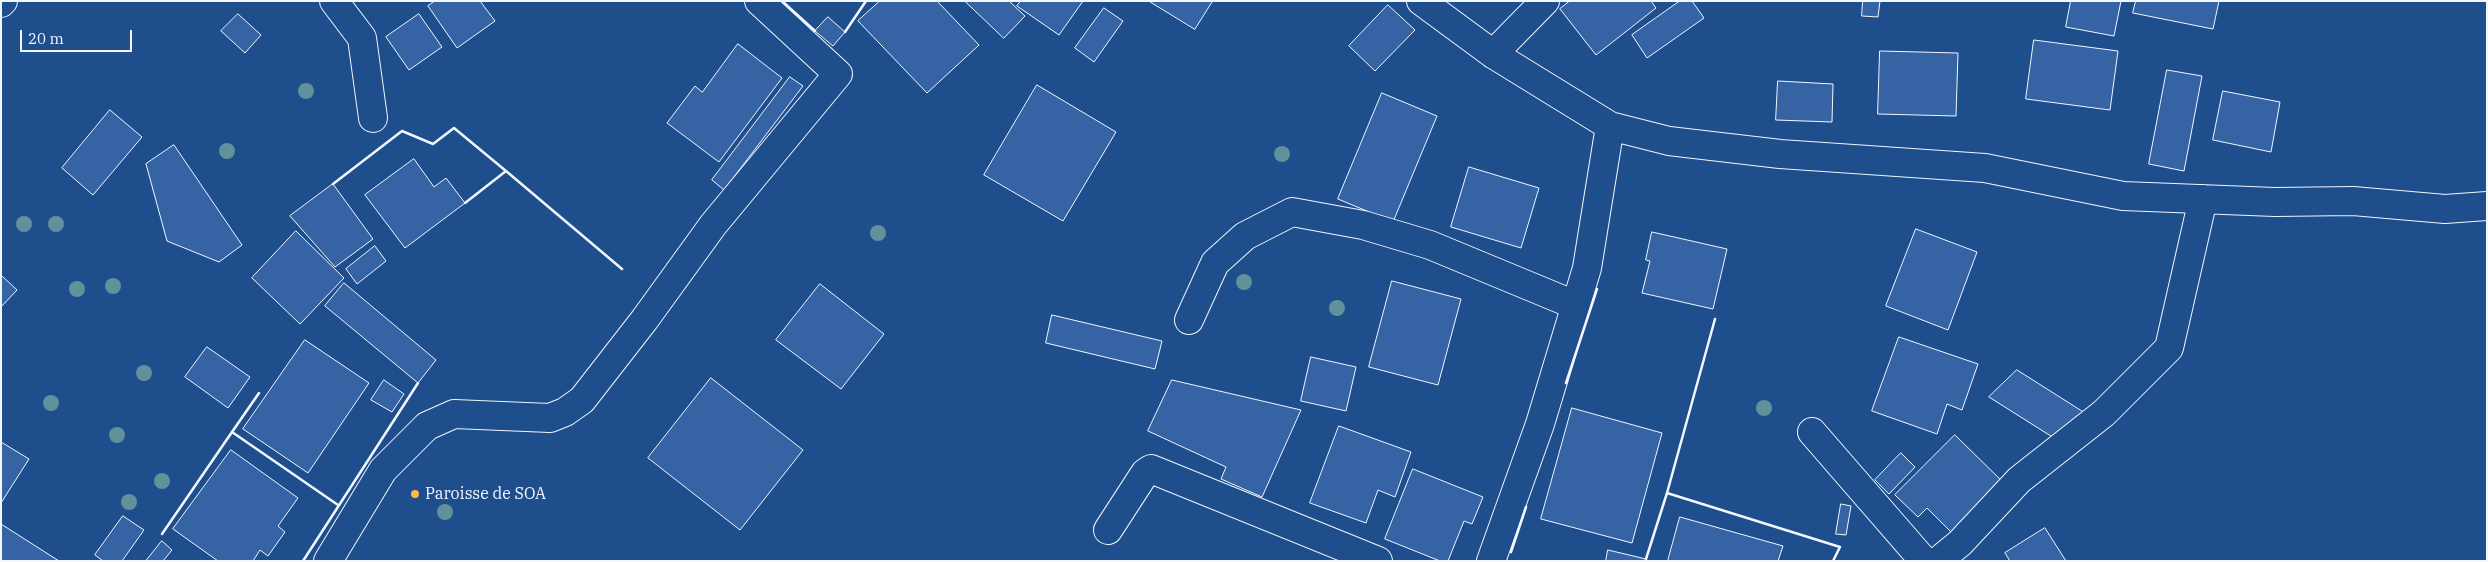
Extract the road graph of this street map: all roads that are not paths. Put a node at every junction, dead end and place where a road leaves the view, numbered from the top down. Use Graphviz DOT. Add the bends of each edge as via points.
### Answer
graph roads {
  1 [pos="334,1"];
  2 [pos="759,1"];
  3 [pos="1421,1"];
  4 [pos="1545,1"];
  5 [pos="1493,54"];
  6 [pos="373,118"];
  7 [pos="1610,126"];
  8 [pos="2203,198"];
  9 [pos="2487,206"];
  10 [pos="1575,306"];
  11 [pos="1189,320"];
  12 [pos="1812,432"];
  13 [pos="1108,530"];
  14 [pos="328,561"];
  15 [pos="1378,561"];
  16 [pos="1491,561"];
  17 [pos="1924,561"];
  18 [pos="1938,561"];
  1 -- 6 [label="street" via="362,38"];
  2 -- 14 [label="street" via="838,74 713,225 582,400 550,418 454,414 427,426 384,470"];
  3 -- 5 [label="street"];
  4 -- 5 [label="street"];
  5 -- 7 [label="street"];
  7 -- 8 [label="street" via="1669,141 1780,154 1985,168 2123,196"];
  7 -- 10 [label="street" via="1586,268"];
  8 -- 9 [label="street" via="2275,202 2353,201 2445,209"];
  8 -- 18 [label="street" via="2169,348 2104,413 2019,480 1960,543"];
  10 -- 11 [label="street" via="1430,245 1363,225 1292,212 1245,236 1215,263"];
  10 -- 16 [label="street" via="1540,424"];
  12 -- 17 [label="street"];
  13 -- 15 [label="street" via="1145,473 1151,469"];
}
